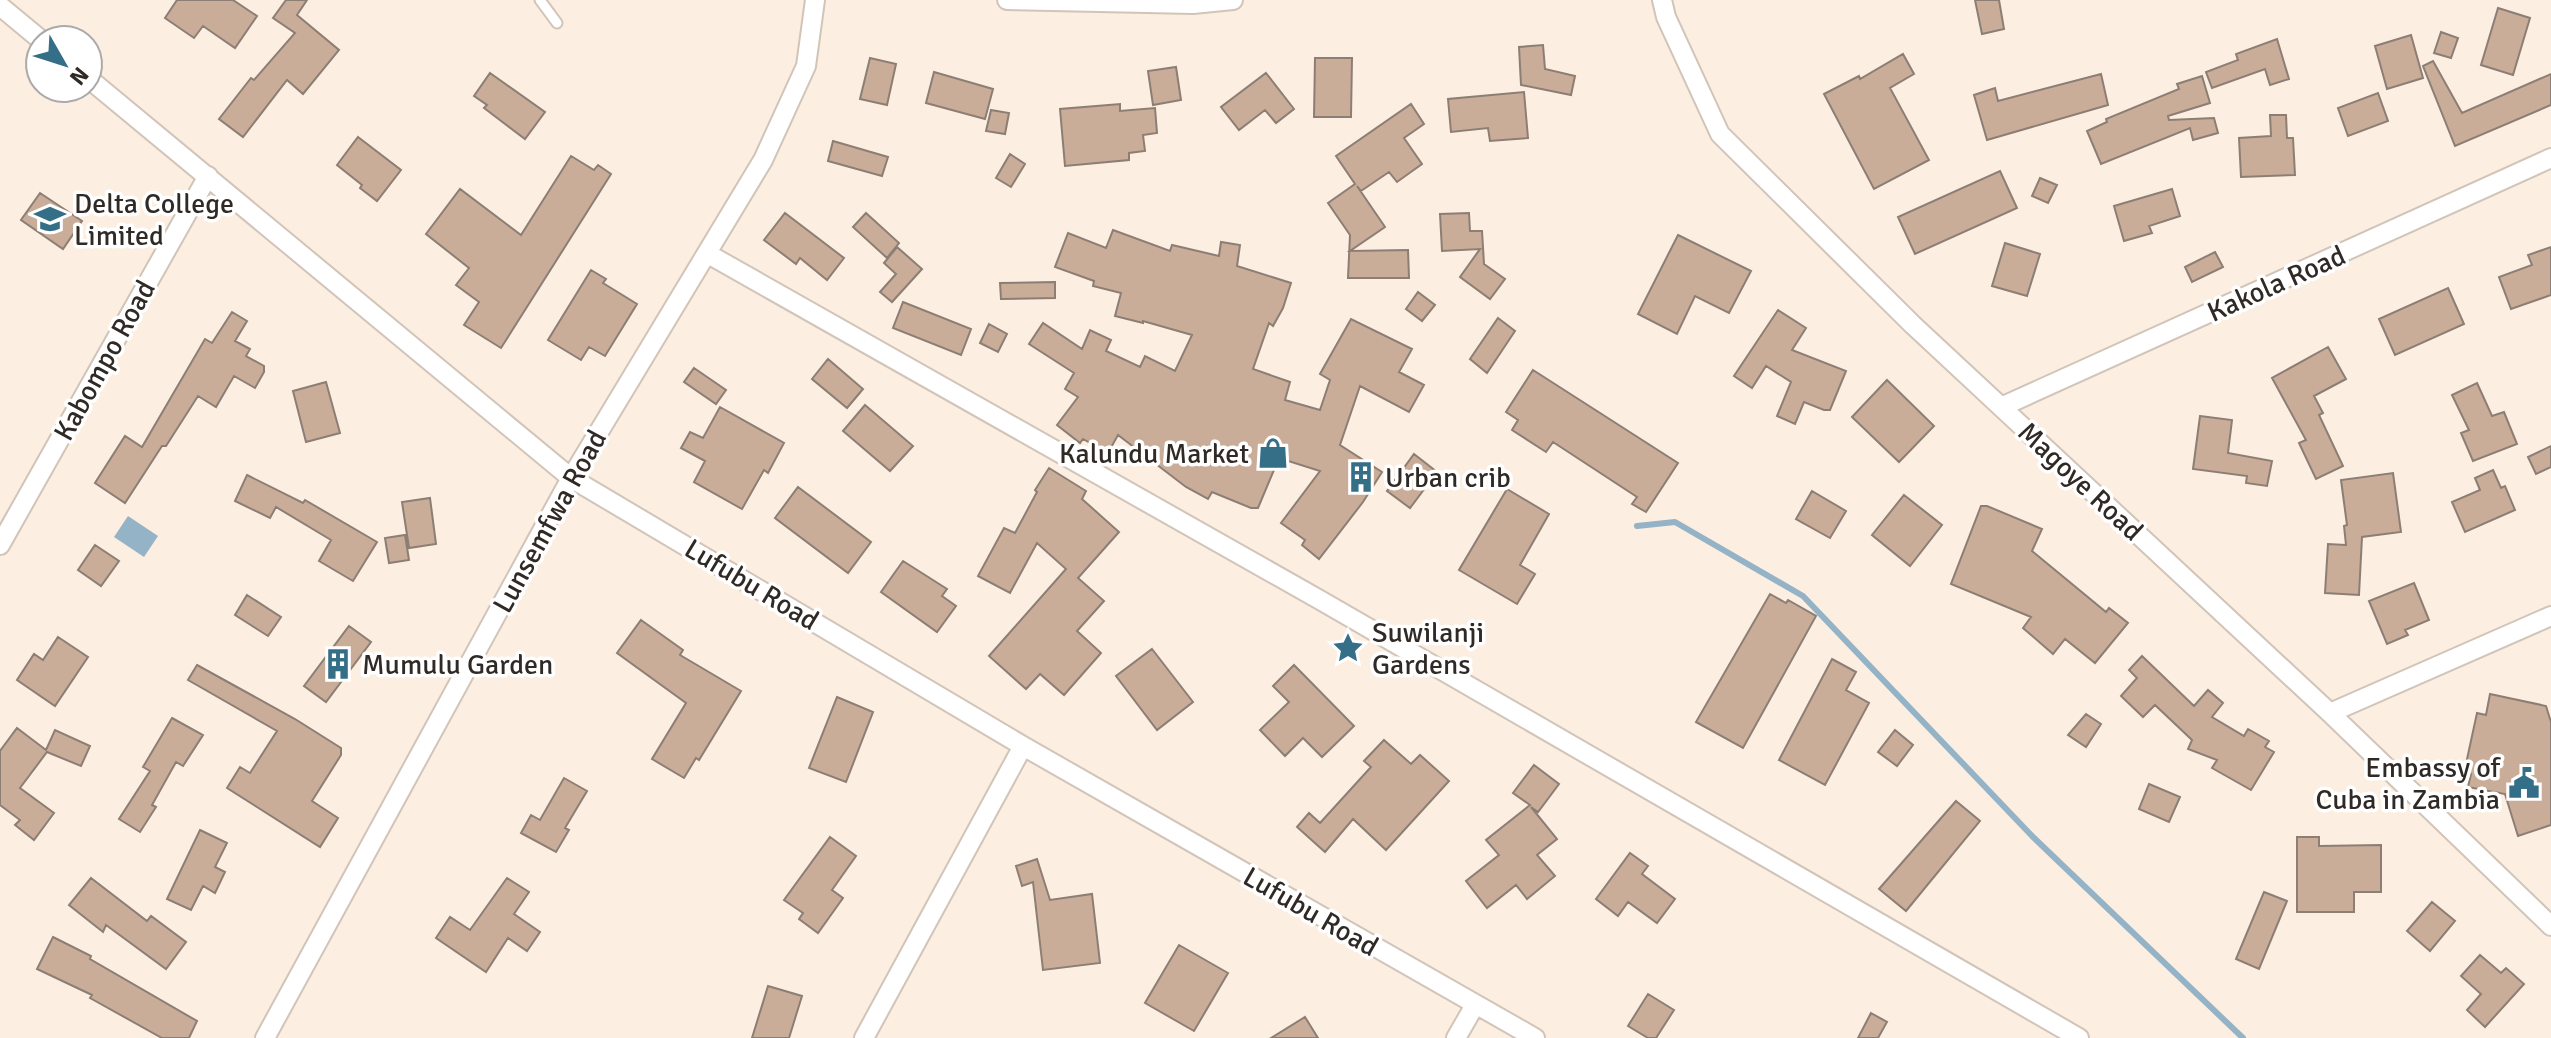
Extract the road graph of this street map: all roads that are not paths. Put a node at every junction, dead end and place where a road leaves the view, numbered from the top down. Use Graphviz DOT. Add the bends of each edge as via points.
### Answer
graph roads {
  1 [pos="540,0"];
  2 [pos="815,0"];
  3 [pos="1007,0"];
  4 [pos="1233,0"];
  5 [pos="1662,0"];
  6 [pos="0,6"];
  7 [pos="557,23"];
  8 [pos="24,26"];
  9 [pos="104,91"];
  10 [pos="2551,158"];
  11 [pos="208,176"];
  12 [pos="708,254"];
  13 [pos="2001,407"];
  14 [pos="571,478"];
  15 [pos="0,545"];
  16 [pos="2551,616"];
  17 [pos="2330,713"];
  18 [pos="1023,746"];
  19 [pos="2551,926"];
  20 [pos="1475,1005"];
  21 [pos="265,1038"];
  22 [pos="864,1038"];
  23 [pos="1456,1038"];
  24 [pos="1535,1038"];
  25 [pos="2079,1038"];
  1 -- 7 [label="lane"];
  2 -- 12 [label="street, Lunsemfwa Road" via="806,66 763,160"];
  3 -- 4 [label="street"];
  5 -- 13 [label="street, Magoye Road" via="1720,134"];
  6 -- 8 [label="street"];
  9 -- 11 [label="street, Lufubu Road"];
  10 -- 13 [label="street, Kakola Road"];
  11 -- 14 [label="street, Lufubu Road"];
  11 -- 15 [label="street, Kabompo Road"];
  12 -- 14 [label="street, Lunsemfwa Road"];
  12 -- 25 [label="street"];
  13 -- 17 [label="street, Magoye Road"];
  14 -- 18 [label="street, Lufubu Road"];
  14 -- 21 [label="street, Lunsemfwa Road"];
  16 -- 17 [label="street"];
  17 -- 19 [label="street, Magoye Road"];
  18 -- 20 [label="street, Lufubu Road"];
  18 -- 22 [label="street"];
  20 -- 23 [label="street"];
  20 -- 24 [label="street, Lufubu Road"];
}
